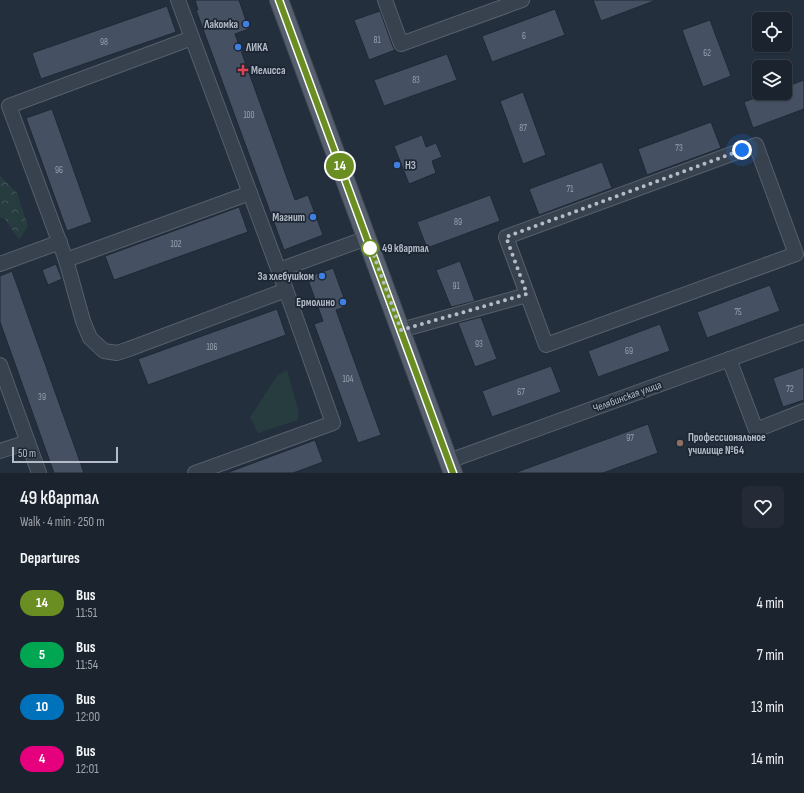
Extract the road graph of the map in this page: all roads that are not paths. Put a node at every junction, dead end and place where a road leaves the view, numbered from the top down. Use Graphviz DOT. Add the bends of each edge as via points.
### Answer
graph roads {
  1 [pos="178,0"];
  2 [pos="279,0"];
  3 [pos="386,0"];
  4 [pos="522,0"];
  5 [pos="192,38"];
  6 [pos="250,193"];
  7 [pos="367,238"];
  8 [pos="60,242"];
  9 [pos="66,260"];
  10 [pos="0,264"];
  11 [pos="279,270"];
  12 [pos="286,290"];
  13 [pos="527,294"];
  14 [pos="401,330"];
  15 [pos="804,332"];
  16 [pos="729,359"];
  17 [pos="0,365"];
  18 [pos="804,411"];
  19 [pos="28,442"];
  20 [pos="0,451"];
  21 [pos="451,467"];
  22 [pos="39,473"];
  23 [pos="195,473"];
  1 -- 5 [label="street"];
  2 -- 7 [label="main road"];
  3 -- 4 [label="street" via="401,44"];
  5 -- 6 [label="street"];
  5 -- 8 [label="street" via="9,106"];
  6 -- 9 [label="street"];
  6 -- 11 [label="street"];
  7 -- 11 [label="street"];
  7 -- 14 [label="main road"];
  8 -- 9 [label="street"];
  8 -- 10 [label="street"];
  9 -- 12 [label="street" via="90,338 104,351 117,353"];
  11 -- 12 [label="street"];
  12 -- 23 [label="street" via="333,423"];
  13 -- 13 [label="street" via="506,237 756,145 796,254 546,345"];
  13 -- 14 [label="street"];
  14 -- 21 [label="main road"];
  15 -- 16 [label="street, Челябинская улица"];
  16 -- 18 [label="street" via="756,430"];
  16 -- 21 [label="street, Челябинская улица"];
  17 -- 19 [label="street"];
  19 -- 20 [label="street"];
  19 -- 22 [label="street"];
}
